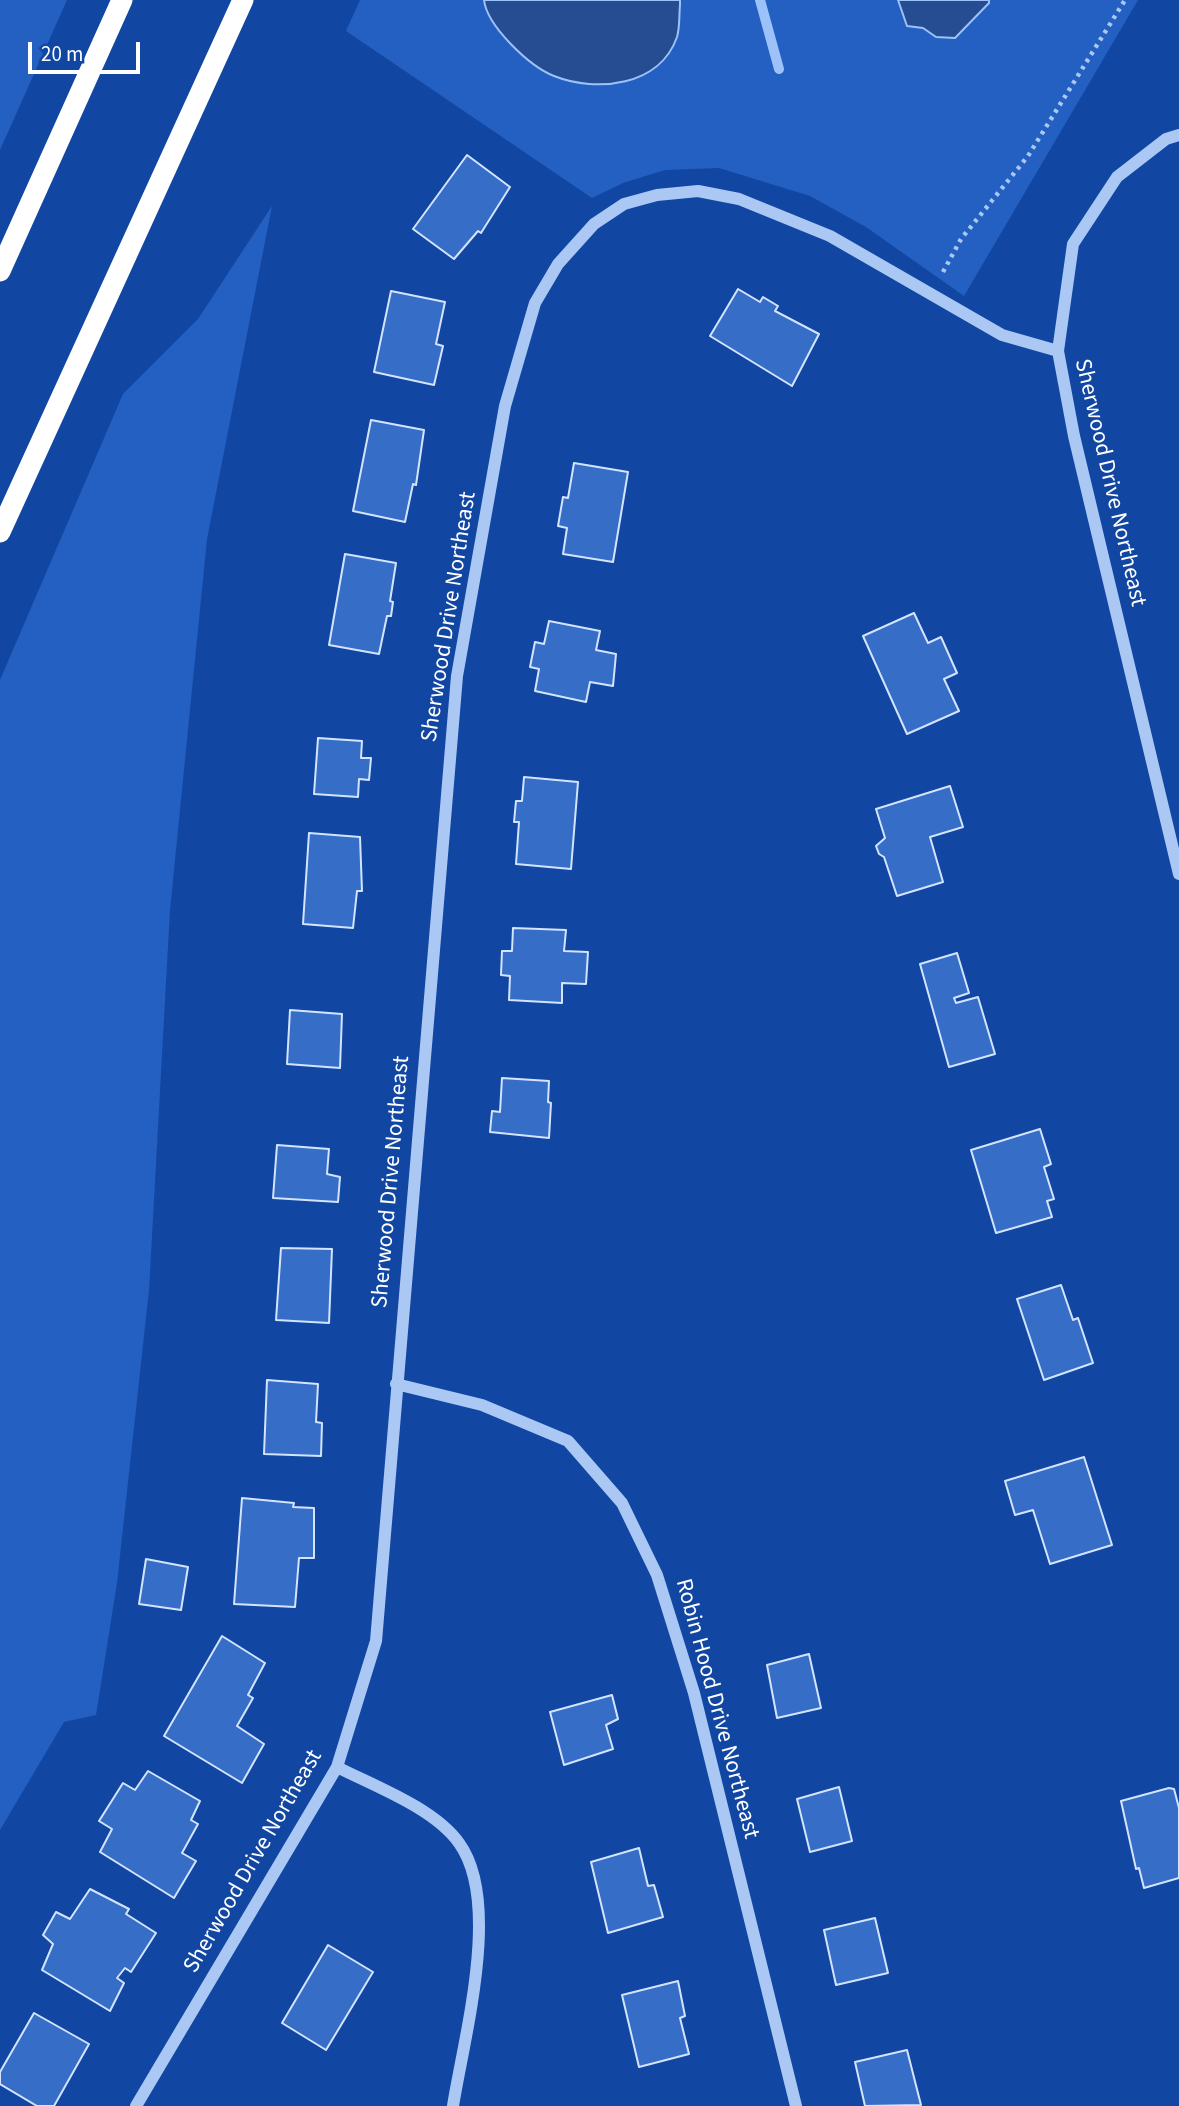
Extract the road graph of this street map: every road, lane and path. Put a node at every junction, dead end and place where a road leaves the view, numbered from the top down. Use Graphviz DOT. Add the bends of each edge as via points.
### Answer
graph roads {
  1 [pos="121,0"];
  2 [pos="243,0"];
  3 [pos="1125,0"];
  4 [pos="1179,135"];
  5 [pos="0,271"];
  6 [pos="932,292"];
  7 [pos="1058,351"];
  8 [pos="0,532"];
  9 [pos="1179,874"];
  10 [pos="397,1384"];
  11 [pos="337,1767"];
  12 [pos="136,2106"];
  13 [pos="453,2106"];
  14 [pos="796,2106"];
  1 -- 5 [label="highway"];
  2 -- 8 [label="highway"];
  3 -- 6 [label="path" via="1028,156 961,239"];
  4 -- 7 [label="street" via="1117,177 1073,244"];
  6 -- 7 [label="street, Sherwood Drive Northeast" via="1002,335"];
  6 -- 10 [label="street, Sherwood Drive Northeast" via="830,236 739,200 698,191 624,204 594,224 558,264 535,303 505,406 457,676"];
  7 -- 9 [label="street, Sherwood Drive Northeast" via="1074,436"];
  10 -- 11 [label="street, Sherwood Drive Northeast" via="376,1641"];
  10 -- 14 [label="street, Robin Hood Drive Northeast" via="482,1405 568,1441 622,1503 657,1574 694,1692"];
  11 -- 12 [label="street, Sherwood Drive Northeast"];
  11 -- 13 [label="street" via="432,1817 459,1843 474,1878 481,1934"];
}
